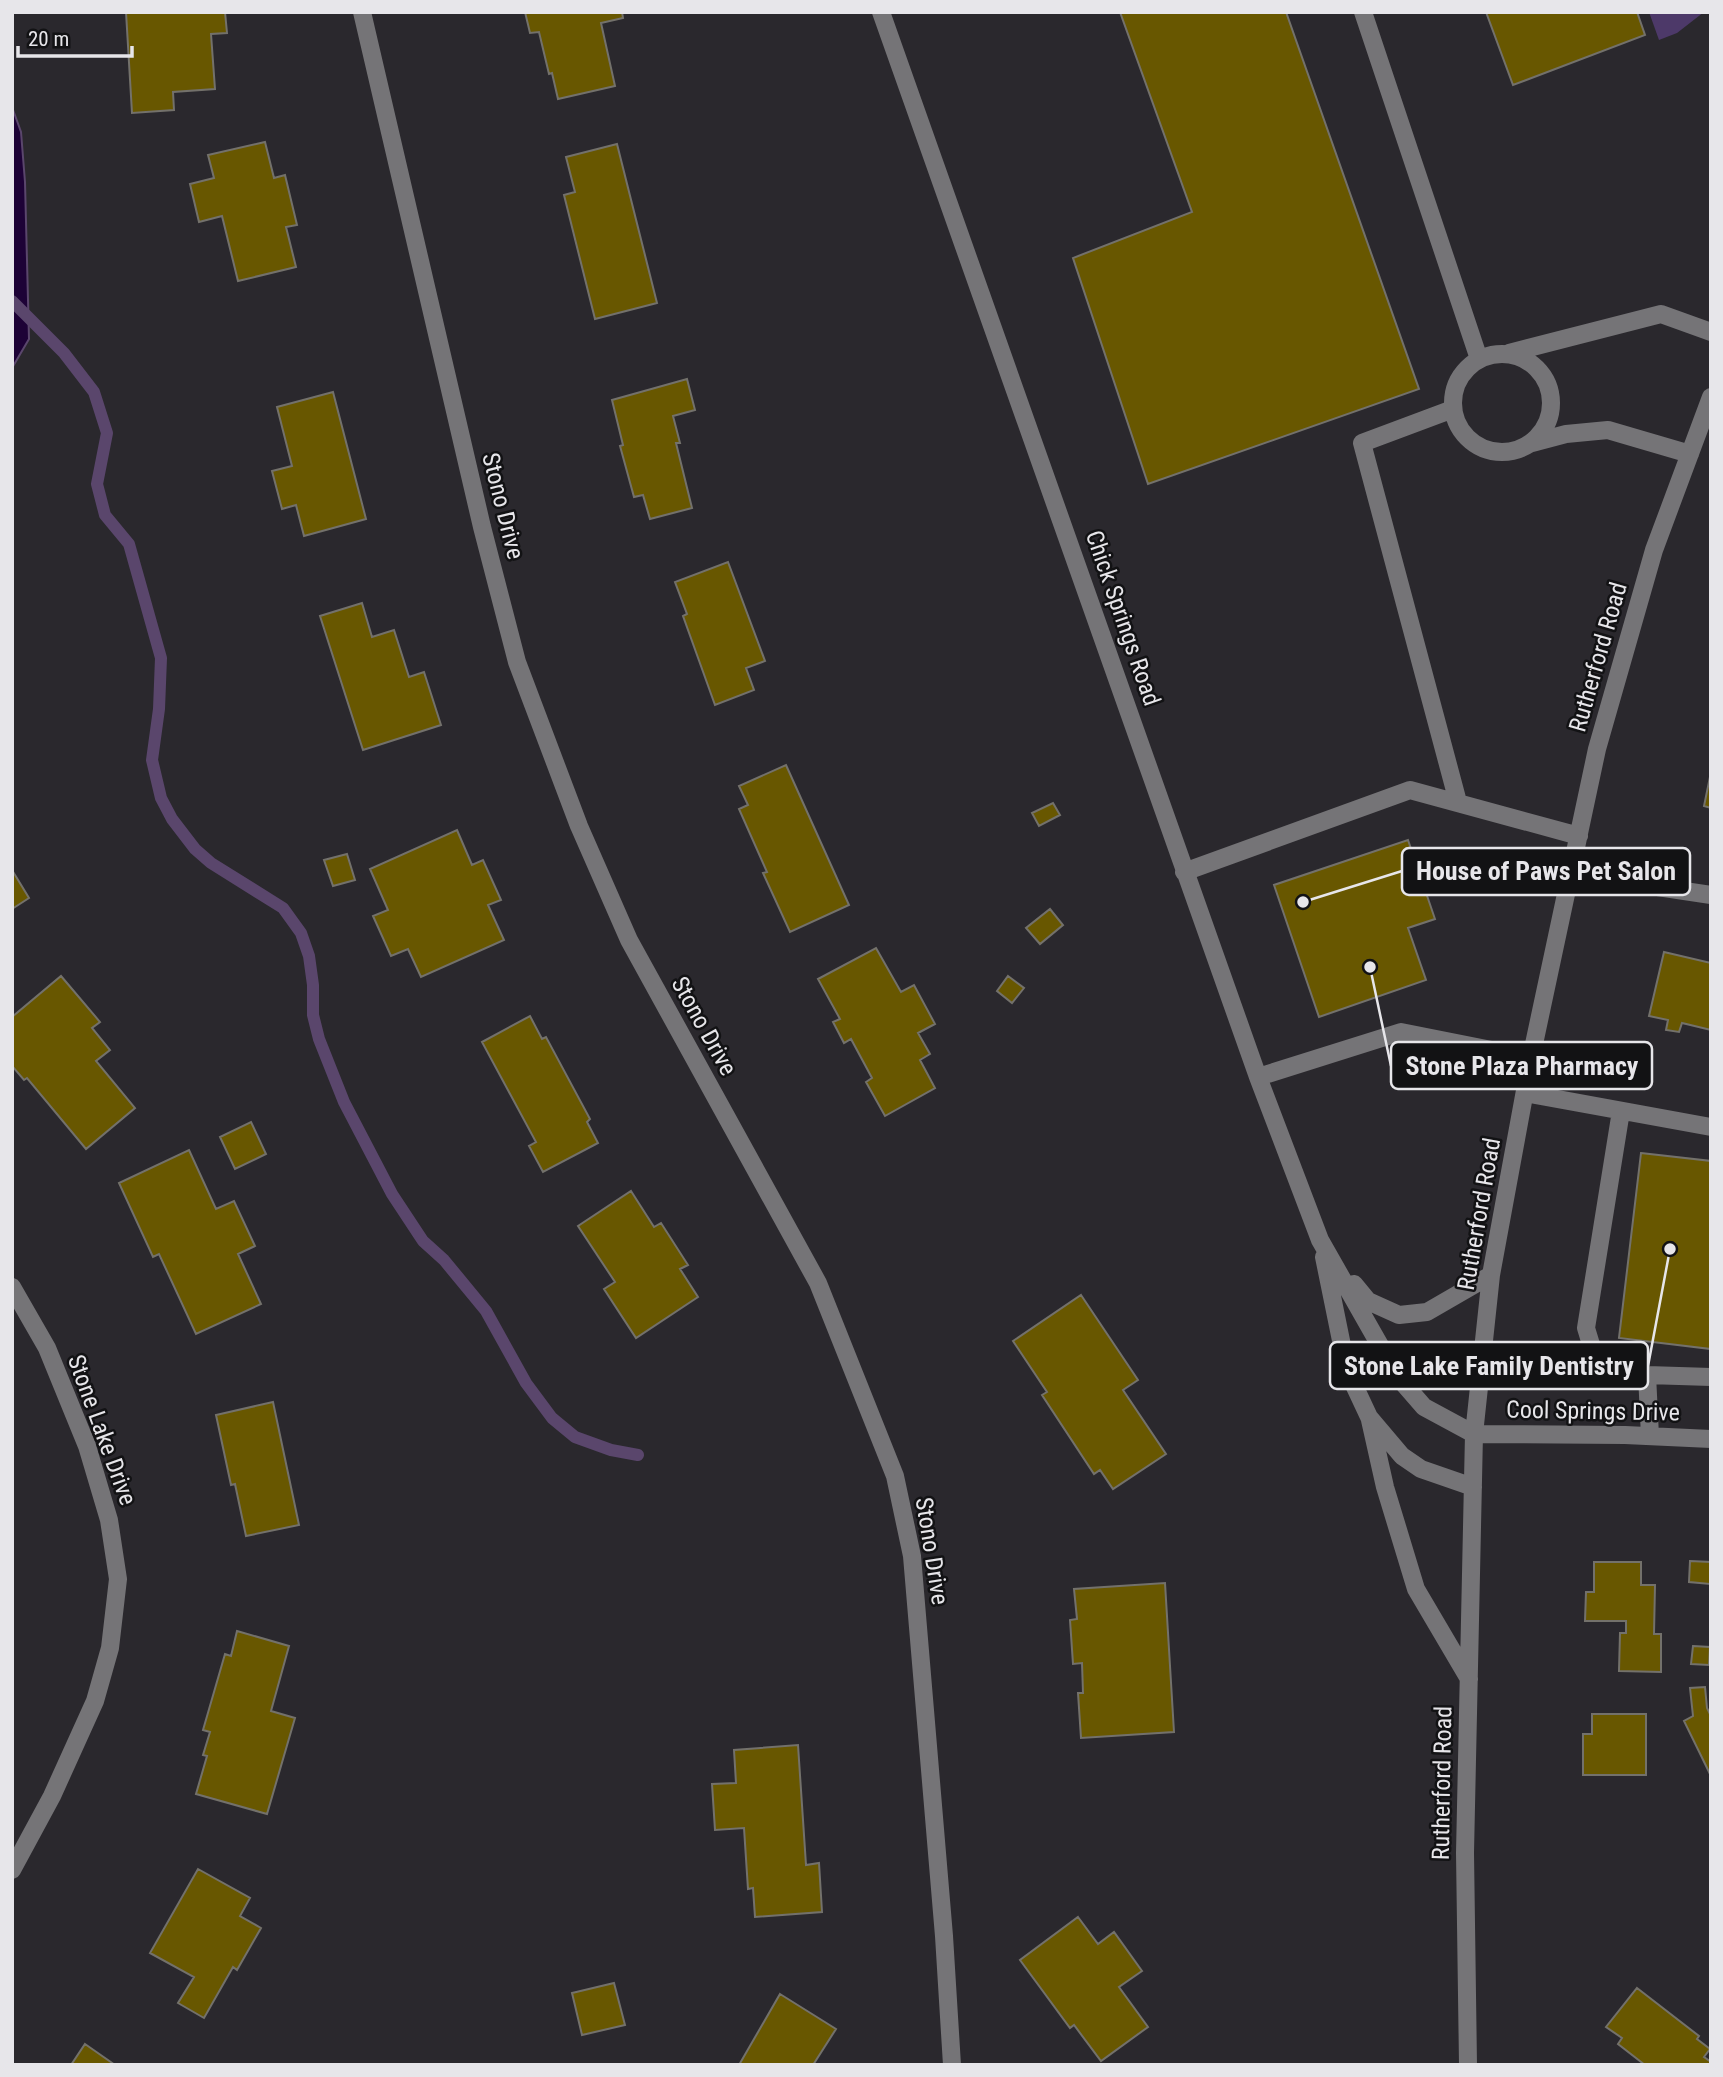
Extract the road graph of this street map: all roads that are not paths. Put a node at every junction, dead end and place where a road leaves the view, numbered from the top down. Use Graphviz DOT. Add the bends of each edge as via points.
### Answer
graph roads {
  1 [pos="362,12"];
  2 [pos="881,12"];
  3 [pos="1363,12"];
  4 [pos="1711,332"];
  5 [pos="1506,353"];
  6 [pos="1479,359"];
  7 [pos="1711,397"];
  8 [pos="1453,409"];
  9 [pos="1532,443"];
  10 [pos="1690,454"];
  11 [pos="1458,802"];
  12 [pos="1579,836"];
  13 [pos="1184,872"];
  14 [pos="1571,874"];
  15 [pos="1711,895"];
  16 [pos="1531,1058"];
  17 [pos="1258,1077"];
  18 [pos="1525,1093"];
  19 [pos="1621,1111"];
  20 [pos="1711,1126"];
  21 [pos="1320,1240"];
  22 [pos="1491,1275"];
  23 [pos="12,1287"];
  24 [pos="1647,1375"];
  25 [pos="1711,1377"];
  26 [pos="1369,1417"];
  27 [pos="1474,1434"];
  28 [pos="1650,1436"];
  29 [pos="1711,1439"];
  30 [pos="1473,1487"];
  31 [pos="1469,1679"];
  32 [pos="12,1870"];
  33 [pos="952,2065"];
  34 [pos="1468,2065"];
  1 -- 33 [label="street, Stono Drive" via="517,662 579,827 629,940 818,1283 895,1476 912,1556"];
  2 -- 13 [label="street, Chick Springs Road"];
  3 -- 6 [label="street"];
  4 -- 5 [label="street" via="1661,314"];
  5 -- 6 [label="street"];
  5 -- 9 [label="street" via="1537,367 1552,397 1551,414"];
  6 -- 8 [label="street" via="1458,380"];
  7 -- 10 [label="street, Rutherford Road"];
  8 -- 9 [label="street" via="1465,436 1483,449 1504,453"];
  8 -- 11 [label="street" via="1362,443"];
  9 -- 10 [label="street" via="1608,430"];
  10 -- 12 [label="street, Rutherford Road" via="1654,550 1597,749"];
  11 -- 12 [label="street"];
  11 -- 13 [label="street" via="1410,790"];
  12 -- 14 [label="street, Rutherford Road"];
  13 -- 17 [label="street, Chick Springs Road"];
  14 -- 15 [label="street"];
  14 -- 16 [label="street, Rutherford Road"];
  16 -- 17 [label="street" via="1401,1032"];
  16 -- 18 [label="street, Rutherford Road"];
  17 -- 21 [label="street, Chick Springs Road"];
  18 -- 19 [label="street"];
  18 -- 22 [label="street, Rutherford Road"];
  19 -- 20 [label="street"];
  19 -- 24 [label="street" via="1586,1328 1593,1351 1607,1364"];
  21 -- 22 [label="street" via="1367,1301 1399,1315 1427,1312"];
  21 -- 26 [label="street, Chick Springs Road" via="1347,1370"];
  21 -- 27 [label="street, Chick Springs Road" via="1404,1384 1424,1407"];
  22 -- 27 [label="street, Rutherford Road"];
  23 -- 32 [label="street, Stone Lake Drive" via="47,1348 88,1446 109,1520 118,1579 110,1648 95,1701"];
  24 -- 25 [label="street"];
  24 -- 28 [label="street"];
  26 -- 30 [label="street, Chick Springs Road" via="1402,1456 1421,1469"];
  26 -- 31 [label="street" via="1416,1589"];
  27 -- 28 [label="street, Cool Springs Drive"];
  27 -- 30 [label="street, Rutherford Road"];
  28 -- 29 [label="street, Cool Springs Drive"];
  30 -- 31 [label="street, Rutherford Road"];
  31 -- 34 [label="street, Rutherford Road" via="1465,1853"];
}
